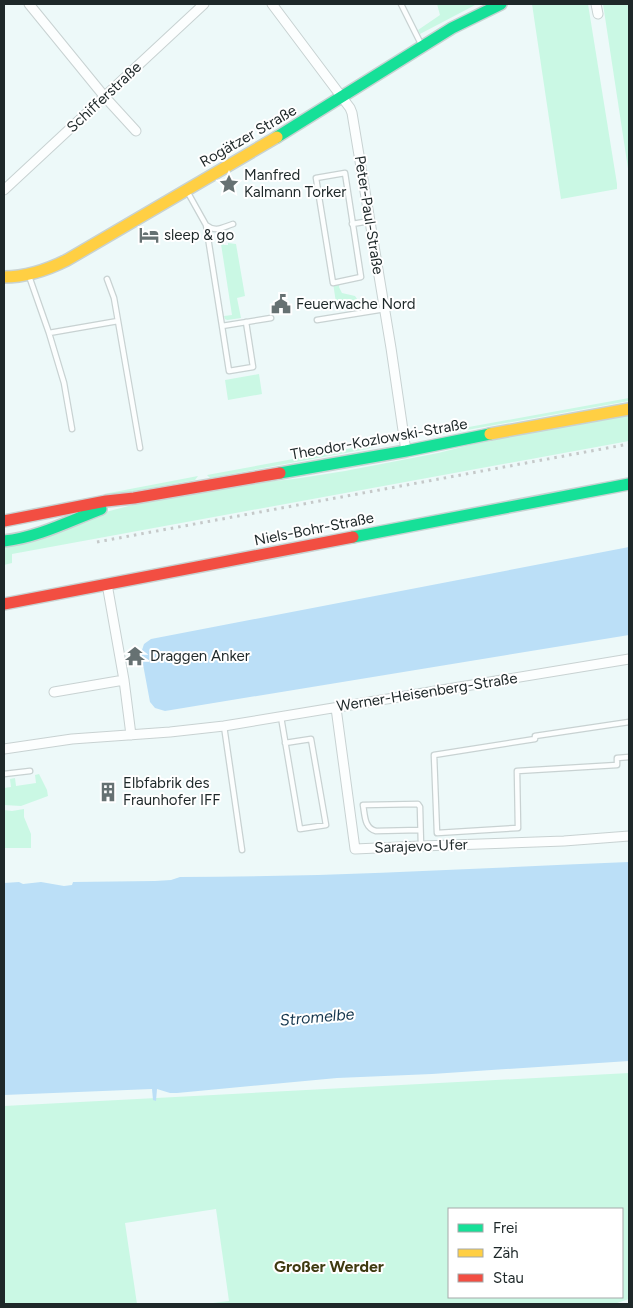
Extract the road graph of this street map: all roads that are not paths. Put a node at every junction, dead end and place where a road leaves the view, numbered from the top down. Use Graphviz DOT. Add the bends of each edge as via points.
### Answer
graph roads {
  1 [pos="29,4"];
  2 [pos="204,4"];
  3 [pos="272,4"];
  4 [pos="401,4"];
  5 [pos="501,4"];
  6 [pos="596,4"];
  7 [pos="598,14"];
  8 [pos="423,47"];
  9 [pos="104,96"];
  10 [pos="342,98"];
  11 [pos="136,131"];
  12 [pos="4,190"];
  13 [pos="186,190"];
  14 [pos="370,221"];
  15 [pos="233,224"];
  16 [pos="352,224"];
  17 [pos="206,225"];
  18 [pos="28,274"];
  19 [pos="4,277"];
  20 [pos="107,279"];
  21 [pos="385,309"];
  22 [pos="271,318"];
  23 [pos="317,320"];
  24 [pos="118,321"];
  25 [pos="246,322"];
  26 [pos="222,326"];
  27 [pos="49,333"];
  28 [pos="629,409"];
  29 [pos="72,429"];
  30 [pos="140,448"];
  31 [pos="406,452"];
  32 [pos="629,484"];
  33 [pos="134,498"];
  34 [pos="4,521"];
  35 [pos="4,541"];
  36 [pos="107,584"];
  37 [pos="4,604"];
  38 [pos="629,658"];
  39 [pos="124,680"];
  40 [pos="54,692"];
  41 [pos="336,708"];
  42 [pos="280,716"];
  43 [pos="629,722"];
  44 [pos="224,726"];
  45 [pos="131,735"];
  46 [pos="285,743"];
  47 [pos="4,749"];
  48 [pos="629,757"];
  49 [pos="30,771"];
  50 [pos="4,774"];
  51 [pos="420,830"];
  52 [pos="629,836"];
  53 [pos="421,846"];
  54 [pos="242,850"];
  1 -- 9 [label="street"];
  2 -- 9 [label="street, Schifferstraße"];
  3 -- 10 [label="street, Peter-Paul-Straße"];
  4 -- 8 [label="lane"];
  5 -- 8 [label="street, Rogätzer Straße" via="452,28"];
  6 -- 7 [label="street"];
  8 -- 10 [label="street, Rogätzer Straße"];
  9 -- 11 [label="street"];
  9 -- 12 [label="street, Schifferstraße"];
  10 -- 13 [label="street, Rogätzer Straße"];
  10 -- 14 [label="street, Peter-Paul-Straße" via="353,116"];
  13 -- 17 [label="lane"];
  13 -- 18 [label="street, Rogätzer Straße" via="72,258"];
  14 -- 16 [label="lane"];
  14 -- 21 [label="street, Peter-Paul-Straße"];
  15 -- 17 [label="lane" via="218,230"];
  16 -- 16 [label="lane" via="361,278 332,283 316,178 344,173"];
  17 -- 26 [label="lane"];
  18 -- 19 [label="street, Rogätzer Straße"];
  18 -- 27 [label="lane"];
  20 -- 24 [label="lane"];
  21 -- 23 [label="lane"];
  21 -- 31 [label="street, Peter-Paul-Straße"];
  22 -- 25 [label="lane"];
  24 -- 27 [label="lane"];
  24 -- 30 [label="lane"];
  25 -- 26 [label="lane"];
  25 -- 26 [label="lane" via="254,367 229,370"];
  27 -- 29 [label="lane" via="64,383"];
  28 -- 31 [label="street, Theodor-Kozlowski-Straße" via="517,428"];
  31 -- 33 [label="street, Theodor-Kozlowski-Straße"];
  32 -- 36 [label="street, Niels-Bohr-Straße"];
  33 -- 34 [label="street, Theodor-Kozlowski-Straße"];
  33 -- 35 [label="street, Theodor-Kozlowski-Straße" via="42,532"];
  36 -- 37 [label="street, Niels-Bohr-Straße"];
  36 -- 39 [label="street"];
  38 -- 41 [label="street, Werner-Heisenberg-Straße"];
  39 -- 40 [label="street"];
  39 -- 45 [label="street"];
  41 -- 42 [label="street, Werner-Heisenberg-Straße"];
  41 -- 53 [label="street, Sarajevo-Ufer" via="355,849"];
  42 -- 44 [label="street, Werner-Heisenberg-Straße"];
  42 -- 46 [label="lane"];
  43 -- 48 [label="lane" via="434,755 437,834 518,828 517,771 617,765 617,758"];
  44 -- 45 [label="street, Werner-Heisenberg-Straße"];
  44 -- 54 [label="lane"];
  45 -- 47 [label="street, Werner-Heisenberg-Straße"];
  46 -- 46 [label="lane" via="300,829 326,825 311,739"];
  49 -- 50 [label="lane"];
  51 -- 51 [label="lane" via="420,807 417,803 364,805 366,822 372,830"];
  51 -- 53 [label="lane"];
  52 -- 53 [label="street, Sarajevo-Ufer"];
}
